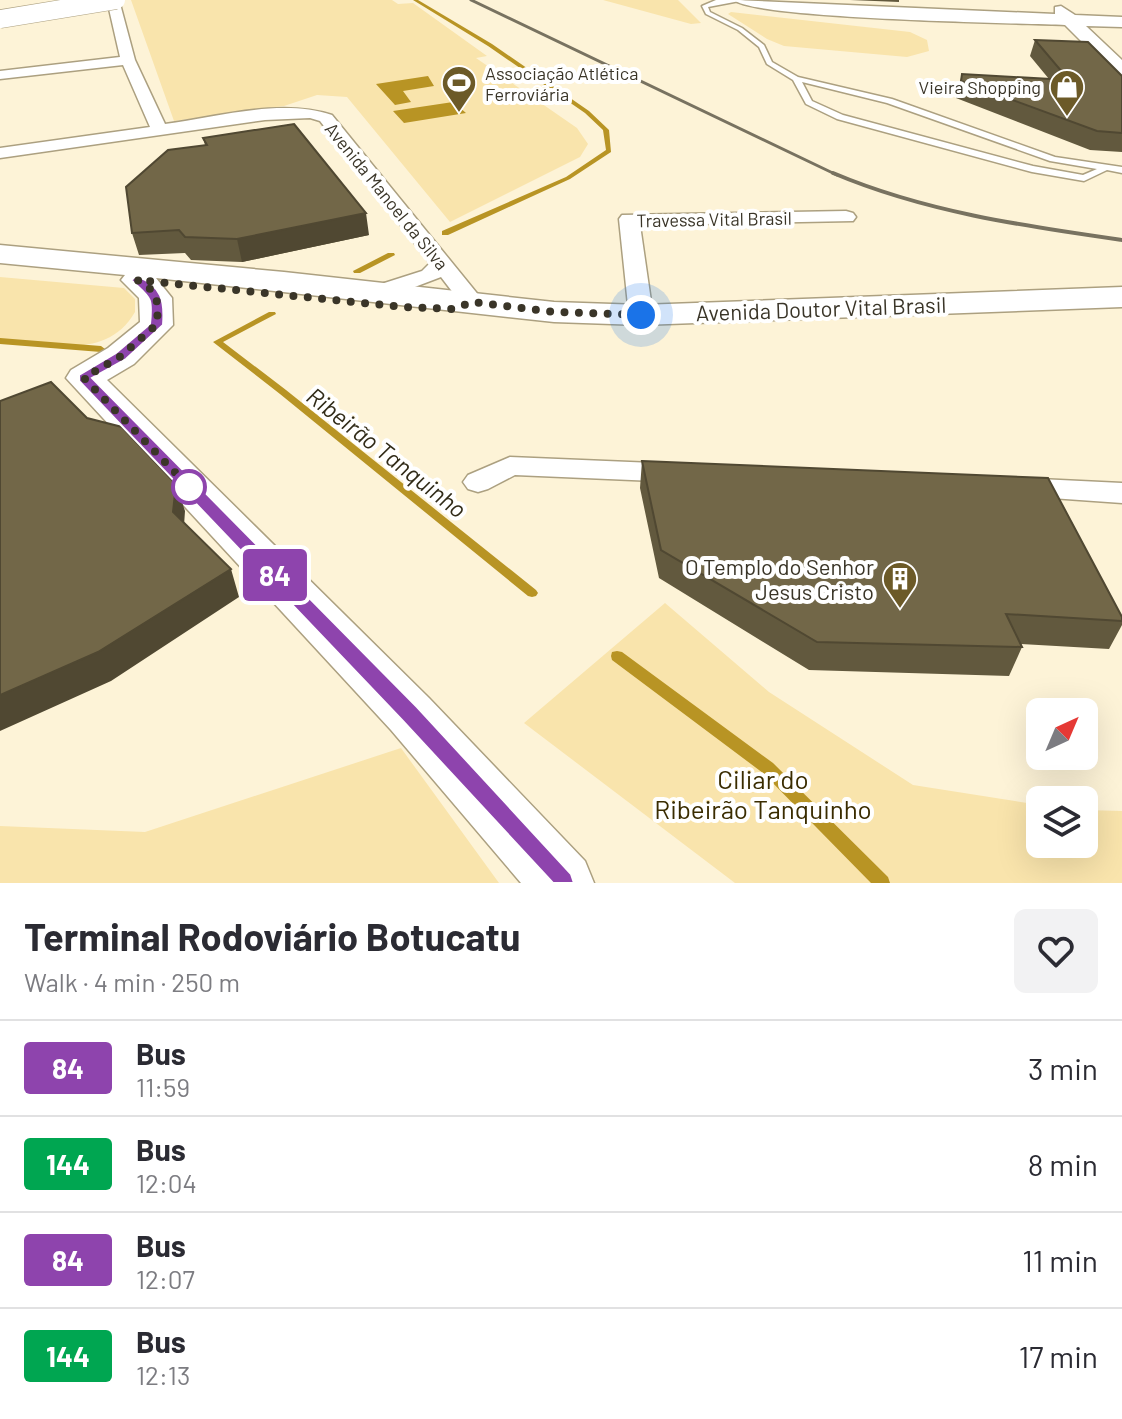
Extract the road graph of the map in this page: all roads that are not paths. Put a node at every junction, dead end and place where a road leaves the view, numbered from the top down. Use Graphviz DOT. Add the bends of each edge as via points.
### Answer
graph roads {
  1 [pos="115,0"];
  2 [pos="742,0"];
  3 [pos="1049,0"];
  4 [pos="829,5"];
  5 [pos="0,19"];
  6 [pos="1070,20"];
  7 [pos="1122,22"];
  8 [pos="128,60"];
  9 [pos="1122,71"];
  10 [pos="0,75"];
  11 [pos="796,79"];
  12 [pos="160,130"];
  13 [pos="970,130"];
  14 [pos="958,134"];
  15 [pos="945,138"];
  16 [pos="933,142"];
  17 [pos="0,153"];
  18 [pos="1053,159"];
  19 [pos="1107,167"];
  20 [pos="1032,169"];
  21 [pos="1122,170"];
  22 [pos="846,217"];
  23 [pos="0,254"];
  24 [pos="442,264"];
  25 [pos="0,267"];
  26 [pos="137,280"];
  27 [pos="374,295"];
  28 [pos="1122,297"];
  29 [pos="472,302"];
  30 [pos="641,315"];
  31 [pos="698,474"];
  32 [pos="478,482"];
  33 [pos="996,487"];
  34 [pos="1122,493"];
  35 [pos="562,883"];
  1 -- 5 [label="main road, bridge"];
  1 -- 8 [label="street"];
  2 -- 4 [label="main road" via="771,7"];
  2 -- 11 [label="lane" via="705,6 708,13 762,46 769,63"];
  3 -- 6 [label="main road"];
  4 -- 6 [label="main road"];
  6 -- 7 [label="main road"];
  6 -- 9 [label="main road"];
  8 -- 10 [label="street"];
  8 -- 12 [label="street"];
  11 -- 13 [label="lane" via="889,101"];
  11 -- 16 [label="lane" via="809,102 821,109"];
  12 -- 17 [label="street, Avenida Manoel da Silva"];
  12 -- 24 [label="street, Avenida Manoel da Silva" via="290,113 326,118"];
  13 -- 14 [label="lane"];
  13 -- 18 [label="lane"];
  15 -- 16 [label="lane"];
  16 -- 20 [label="lane"];
  18 -- 19 [label="lane"];
  18 -- 20 [label="lane"];
  19 -- 20 [label="lane" via="1084,178"];
  19 -- 21 [label="lane"];
  22 -- 30 [label="street, Travessa Vital Brasil" via="629,219"];
  23 -- 27 [label="main road" via="284,281"];
  24 -- 27 [label="street" via="430,276"];
  24 -- 29 [label="street, Avenida Manoel da Silva"];
  25 -- 26 [label="main road"];
  26 -- 27 [label="main road" via="314,297"];
  26 -- 35 [label="main road" via="153,290 159,303 156,325 121,356 84,378 410,714"];
  27 -- 29 [label="main road, Avenida Doutor Vital Brasil" via="441,309"];
  28 -- 30 [label="main road, Avenida Doutor Vital Brasil"];
  29 -- 30 [label="main road, Avenida Doutor Vital Brasil"];
  31 -- 32 [label="street" via="510,466"];
  33 -- 34 [label="street"];
}
